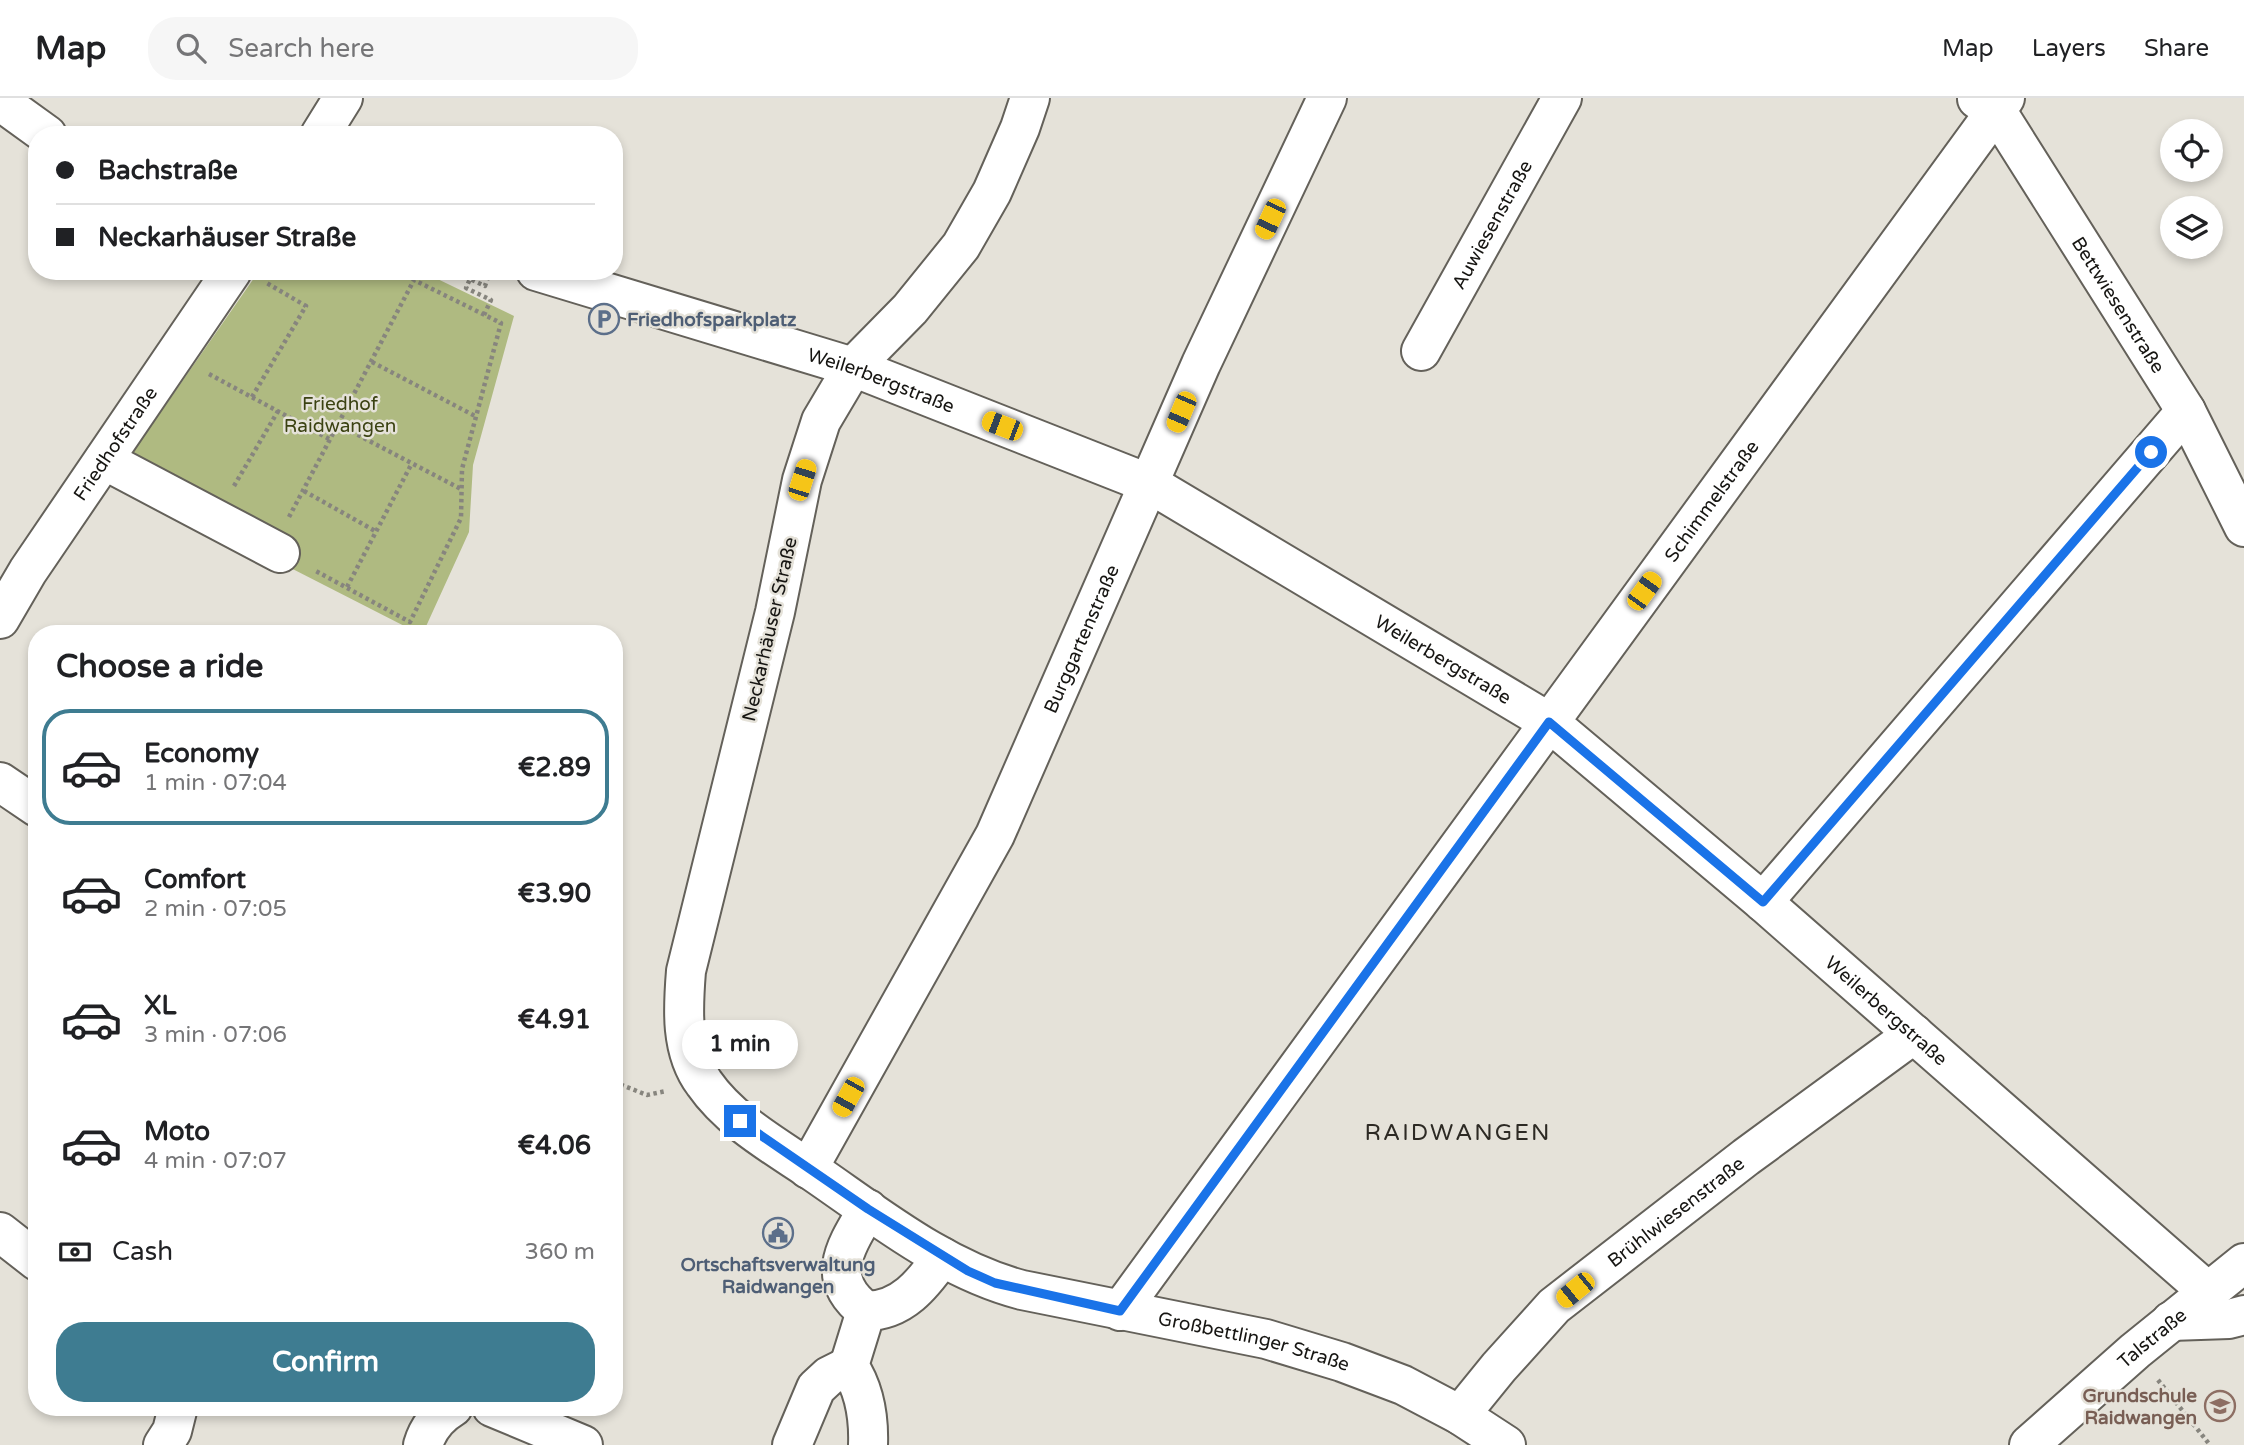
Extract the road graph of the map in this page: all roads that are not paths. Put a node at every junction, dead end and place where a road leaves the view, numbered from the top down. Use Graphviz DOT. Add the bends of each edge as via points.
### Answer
graph roads {
  1 [pos="343,98"];
  2 [pos="1030,98"];
  3 [pos="1327,98"];
  4 [pos="1562,98"];
  5 [pos="0,101"];
  6 [pos="1992,102"];
  7 [pos="35,126"];
  8 [pos="326,126"];
  9 [pos="239,280"];
  10 [pos="565,280"];
  11 [pos="1421,351"];
  12 [pos="853,368"];
  13 [pos="2186,411"];
  14 [pos="104,460"];
  15 [pos="1150,484"];
  16 [pos="2244,527"];
  17 [pos="283,554"];
  18 [pos="0,619"];
  19 [pos="1549,722"];
  20 [pos="0,782"];
  21 [pos="28,801"];
  22 [pos="1763,902"];
  23 [pos="1914,1034"];
  24 [pos="808,1168"];
  25 [pos="868,1209"];
  26 [pos="0,1232"];
  27 [pos="28,1254"];
  28 [pos="942,1257"];
  29 [pos="2244,1263"];
  30 [pos="2207,1291"];
  31 [pos="866,1311"];
  32 [pos="1120,1311"];
  33 [pos="2244,1315"];
  34 [pos="2171,1321"];
  35 [pos="849,1366"];
  36 [pos="1460,1415"];
  37 [pos="176,1416"];
  38 [pos="439,1416"];
  39 [pos="514,1416"];
  40 [pos="163,1445"];
  41 [pos="423,1445"];
  42 [pos="583,1445"];
  43 [pos="792,1445"];
  44 [pos="868,1445"];
  45 [pos="1506,1445"];
  46 [pos="2029,1445"];
  1 -- 8 [label="street"];
  2 -- 12 [label="street, Neckarhäuser Straße" via="992,192 961,246 910,309"];
  3 -- 15 [label="street, Burggartenstraße" via="1201,364"];
  4 -- 11 [label="street, Auwiesenstraße"];
  5 -- 7 [label="street"];
  6 -- 13 [label="street, Bettwiesenstraße"];
  6 -- 19 [label="street, Schimmelstraße"];
  9 -- 14 [label="street, Friedhofstraße" via="176,355"];
  10 -- 12 [label="street, Weilerbergstraße"];
  12 -- 15 [label="street, Weilerbergstraße"];
  12 -- 24 [label="street, Neckarhäuser Straße" via="821,421 802,480 775,612 686,971 682,1018 688,1049 703,1083 740,1121"];
  13 -- 16 [label="street, Bettwiesenstraße"];
  13 -- 22 [label="street"];
  14 -- 17 [label="street"];
  14 -- 18 [label="street, Friedhofstraße"];
  15 -- 19 [label="street, Weilerbergstraße"];
  15 -- 24 [label="street, Burggartenstraße" via="995,835"];
  19 -- 22 [label="street, Weilerbergstraße"];
  19 -- 32 [label="street, Schimmelstraße"];
  20 -- 21 [label="street"];
  22 -- 23 [label="street, Weilerbergstraße"];
  23 -- 30 [label="street, Weilerbergstraße"];
  23 -- 36 [label="street, Brühlwiesenstraße" via="1554,1306"];
  24 -- 25 [label="street, Großbettlinger Straße"];
  25 -- 28 [label="street, Großbettlinger Straße"];
  25 -- 31 [label="street" via="843,1255 841,1269 848,1292"];
  26 -- 27 [label="street"];
  28 -- 31 [label="street" via="910,1296 879,1311"];
  28 -- 32 [label="street, Großbettlinger Straße" via="995,1283"];
  29 -- 30 [label="street, Talstraße"];
  30 -- 34 [label="street, Talstraße"];
  31 -- 35 [label="street"];
  32 -- 36 [label="street, Großbettlinger Straße" via="1279,1343 1342,1362 1403,1385"];
  33 -- 34 [label="street"];
  34 -- 46 [label="street, Talstraße"];
  35 -- 43 [label="street" via="816,1388"];
  35 -- 44 [label="street" via="864,1395"];
  36 -- 45 [label="street, Großbettlinger Straße"];
  37 -- 40 [label="street"];
  38 -- 41 [label="street"];
  39 -- 42 [label="street"];
}
